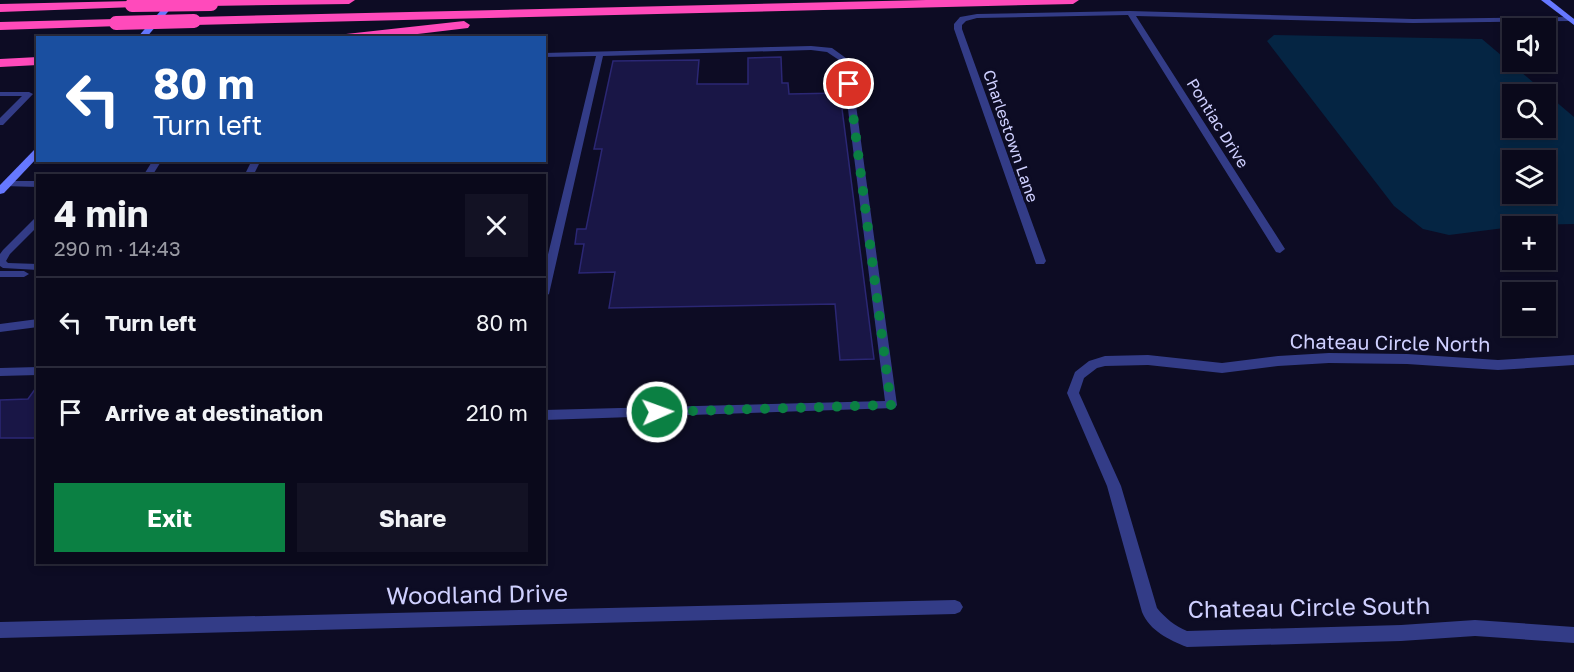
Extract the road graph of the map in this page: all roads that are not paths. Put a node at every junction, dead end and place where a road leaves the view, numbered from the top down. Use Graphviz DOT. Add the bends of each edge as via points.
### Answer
graph roads {
  1 [pos="148,0"];
  2 [pos="174,0"];
  3 [pos="349,0"];
  4 [pos="1073,0"];
  5 [pos="1545,0"];
  6 [pos="0,9"];
  7 [pos="677,9"];
  8 [pos="1130,12"];
  9 [pos="1572,21"];
  10 [pos="0,26"];
  11 [pos="112,36"];
  12 [pos="143,36"];
  13 [pos="365,36"];
  14 [pos="0,54"];
  15 [pos="36,54"];
  16 [pos="600,54"];
  17 [pos="546,55"];
  18 [pos="36,62"];
  19 [pos="0,63"];
  20 [pos="0,94"];
  21 [pos="0,123"];
  22 [pos="36,153"];
  23 [pos="36,183"];
  24 [pos="3,187"];
  25 [pos="36,217"];
  26 [pos="35,224"];
  27 [pos="13,236"];
  28 [pos="0,249"];
  29 [pos="1280,249"];
  30 [pos="1040,261"];
  31 [pos="36,267"];
  32 [pos="0,274"];
  33 [pos="36,274"];
  34 [pos="546,285"];
  35 [pos="36,323"];
  36 [pos="0,328"];
  37 [pos="1574,360"];
  38 [pos="36,371"];
  39 [pos="0,372"];
  40 [pos="546,415"];
  41 [pos="1114,486"];
  42 [pos="955,607"];
  43 [pos="0,630"];
  44 [pos="1574,635"];
  1 -- 11 [label="highway"];
  2 -- 12 [label="main road"];
  3 -- 6 [label="highway, bridge"];
  4 -- 7 [label="highway"];
  5 -- 9 [label="main road"];
  7 -- 10 [label="highway, bridge"];
  7 -- 13 [label="highway"];
  8 -- 9 [label="street" via="1413,21"];
  8 -- 29 [label="street, Pontiac Drive"];
  8 -- 30 [label="street, Charlestown Lane" via="977,16 960,21 958,29"];
  14 -- 15 [label="highway"];
  16 -- 17 [label="lane"];
  16 -- 34 [label="lane"];
  16 -- 40 [label="lane" via="812,48 829,50 846,61 891,405"];
  18 -- 19 [label="highway"];
  20 -- 21 [label="lane" via="29,94"];
  22 -- 24 [label="main road"];
  23 -- 24 [label="lane"];
  25 -- 27 [label="lane"];
  26 -- 27 [label="lane"];
  26 -- 31 [label="lane" via="1,262 6,266"];
  27 -- 28 [label="lane"];
  32 -- 33 [label="lane"];
  35 -- 36 [label="lane"];
  37 -- 41 [label="street, Chateau Circle North" via="1498,364 1329,358 1222,368 1148,360 1093,364 1079,375 1073,393"];
  38 -- 39 [label="lane"];
  41 -- 44 [label="street, Chateau Circle South" via="1150,612 1173,634 1187,639 1475,628"];
  42 -- 43 [label="street, Woodland Drive"];
}
